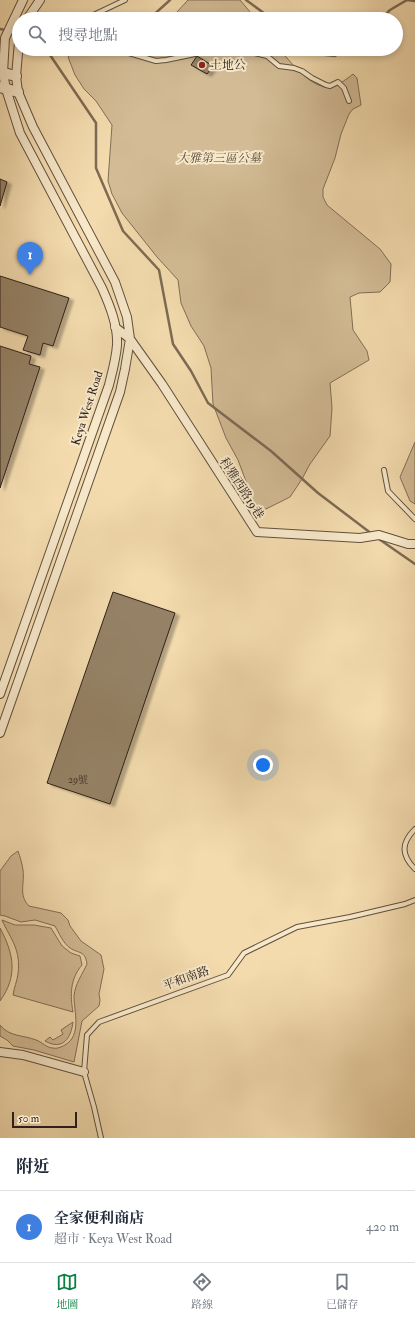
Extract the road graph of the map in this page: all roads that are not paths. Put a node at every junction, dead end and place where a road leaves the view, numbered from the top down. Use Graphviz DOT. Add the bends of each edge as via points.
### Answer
graph roads {
  1 [pos="23,0"];
  2 [pos="40,0"];
  3 [pos="125,0"];
  4 [pos="17,12"];
  5 [pos="32,12"];
  6 [pos="100,12"];
  7 [pos="12,23"];
  8 [pos="18,56"];
  9 [pos="139,56"];
  10 [pos="185,56"];
  11 [pos="267,56"];
  12 [pos="1,72"];
  13 [pos="16,76"];
  14 [pos="3,88"];
  15 [pos="18,92"];
  16 [pos="349,101"];
  17 [pos="115,327"];
  18 [pos="130,339"];
  19 [pos="384,470"];
  20 [pos="415,519"];
  21 [pos="415,544"];
  22 [pos="0,694"];
  23 [pos="0,733"];
  24 [pos="415,829"];
  25 [pos="415,869"];
  26 [pos="415,900"];
  27 [pos="0,1052"];
  28 [pos="84,1072"];
  29 [pos="101,1138"];
  1 -- 4 [label="street, Keya West Road"];
  2 -- 5 [label="street"];
  3 -- 6 [label="lane"];
  7 -- 12 [label="street, Keya West Road" via="5,38"];
  8 -- 13 [label="street, Keya West Road"];
  9 -- 10 [label="lane" via="156,61"];
  11 -- 16 [label="lane" via="279,66 302,71 326,85 338,82 344,88"];
  12 -- 13 [label="street"];
  12 -- 14 [label="street, Keya West Road"];
  13 -- 15 [label="street, Keya West Road"];
  14 -- 15 [label="street"];
  14 -- 17 [label="street, Keya West Road" via="20,133 102,288"];
  15 -- 18 [label="street, Keya West Road" via="33,127 116,282 127,317"];
  17 -- 18 [label="street, 科雅西路19巷"];
  17 -- 22 [label="street, Keya West Road" via="117,345 109,385"];
  18 -- 21 [label="street, 科雅西路19巷" via="257,532 360,538 379,535"];
  18 -- 23 [label="street, Keya West Road" via="120,392"];
  19 -- 20 [label="lane" via="388,491"];
  24 -- 25 [label="lane" via="407,837 404,845 408,862"];
  26 -- 28 [label="lane, 平和南路" via="350,917 297,926 244,953 228,975 99,1022 87,1035"];
  27 -- 28 [label="street" via="23,1055"];
  28 -- 29 [label="lane"];
}
